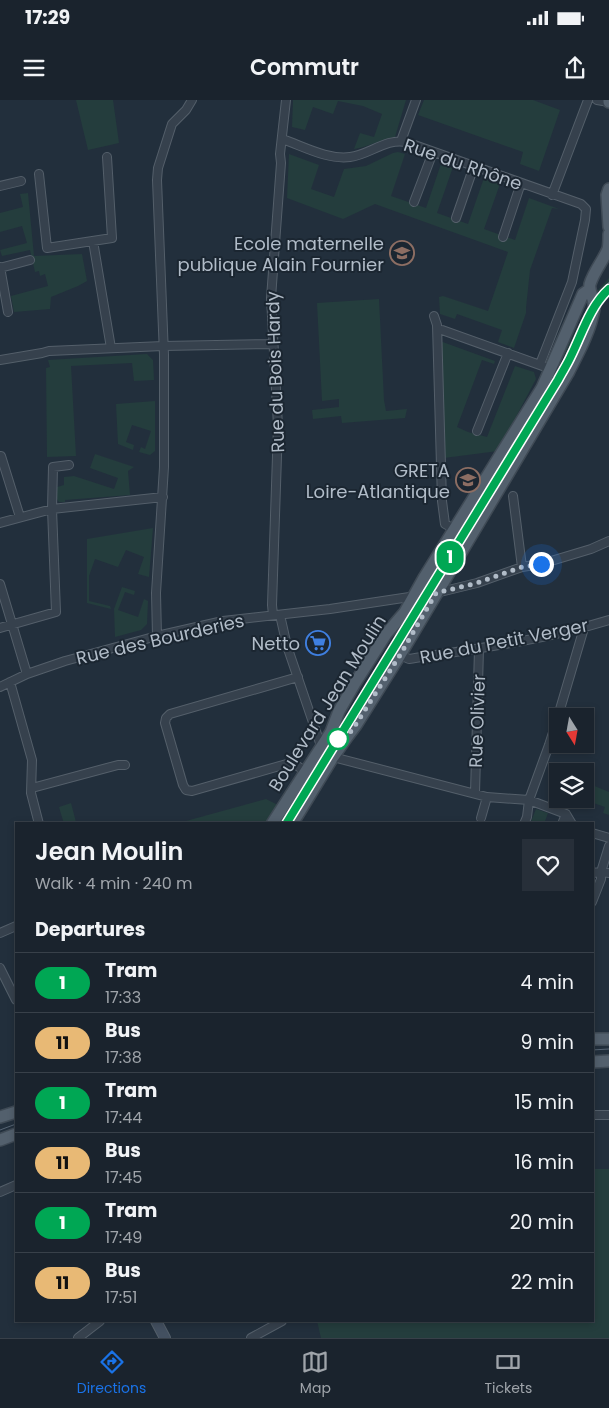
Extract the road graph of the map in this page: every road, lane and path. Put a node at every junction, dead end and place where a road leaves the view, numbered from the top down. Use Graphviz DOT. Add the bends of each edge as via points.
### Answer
graph roads {
  1 [pos="192,100"];
  2 [pos="286,100"];
  3 [pos="416,100"];
  4 [pos="588,100"];
  5 [pos="597,100"];
  6 [pos="609,101"];
  7 [pos="282,139"];
  8 [pos="401,141"];
  9 [pos="433,152"];
  10 [pos="107,158"];
  11 [pos="474,166"];
  12 [pos="39,174"];
  13 [pos="21,181"];
  14 [pos="521,183"];
  15 [pos="0,186"];
  16 [pos="609,189"];
  17 [pos="552,194"];
  18 [pos="414,202"];
  19 [pos="456,218"];
  20 [pos="609,227"];
  21 [pos="609,234"];
  22 [pos="503,237"];
  23 [pos="92,240"];
  24 [pos="609,247"];
  25 [pos="30,260"];
  26 [pos="0,267"];
  27 [pos="590,289"];
  28 [pos="8,312"];
  29 [pos="434,316"];
  30 [pos="442,330"];
  31 [pos="273,344"];
  32 [pos="163,346"];
  33 [pos="111,348"];
  34 [pos="508,353"];
  35 [pos="0,360"];
  36 [pos="540,364"];
  37 [pos="551,369"];
  38 [pos="568,373"];
  39 [pos="477,430"];
  40 [pos="0,456"];
  41 [pos="69,465"];
  42 [pos="513,496"];
  43 [pos="163,497"];
  44 [pos="52,509"];
  45 [pos="20,517"];
  46 [pos="0,523"];
  47 [pos="454,529"];
  48 [pos="609,542"];
  49 [pos="522,567"];
  50 [pos="0,584"];
  51 [pos="436,593"];
  52 [pos="414,597"];
  53 [pos="276,615"];
  54 [pos="609,620"];
  55 [pos="12,625"];
  56 [pos="0,628"];
  57 [pos="584,628"];
  58 [pos="157,636"];
  59 [pos="479,649"];
  60 [pos="400,655"];
  61 [pos="27,674"];
  62 [pos="298,677"];
  63 [pos="10,682"];
  64 [pos="0,687"];
  65 [pos="561,708"];
  66 [pos="549,745"];
  67 [pos="323,746"];
  68 [pos="333,757"];
  69 [pos="125,765"];
  70 [pos="306,772"];
  71 [pos="32,788"];
  72 [pos="475,793"];
  73 [pos="487,797"];
  74 [pos="529,800"];
  75 [pos="566,814"];
  76 [pos="481,818"];
  77 [pos="38,822"];
  78 [pos="273,822"];
  79 [pos="293,822"];
  80 [pos="525,822"];
  81 [pos="563,822"];
  82 [pos="571,822"];
  83 [pos="594,834"];
  84 [pos="609,838"];
  85 [pos="609,846"];
  86 [pos="601,872"];
  87 [pos="594,897"];
  88 [pos="15,926"];
  89 [pos="0,932"];
  90 [pos="0,968"];
  91 [pos="15,998"];
  92 [pos="609,1039"];
  93 [pos="594,1040"];
  94 [pos="609,1061"];
  95 [pos="594,1062"];
  96 [pos="15,1112"];
  97 [pos="594,1115"];
  98 [pos="609,1115"];
  99 [pos="0,1118"];
  100 [pos="15,1134"];
  101 [pos="0,1140"];
  102 [pos="15,1185"];
  103 [pos="0,1192"];
  104 [pos="99,1322"];
  105 [pos="157,1322"];
  106 [pos="280,1322"];
  107 [pos="78,1338"];
  108 [pos="165,1338"];
  109 [pos="251,1338"];
  1 -- 32 [label="street" via="172,124 158,168"];
  2 -- 7 [label="street, Rue du Bois Hardy"];
  3 -- 8 [label="street"];
  4 -- 17 [label="street"];
  5 -- 6 [label="street"];
  7 -- 8 [label="street, Rue du Rhône" via="343,157 365,154"];
  7 -- 31 [label="street, Rue du Bois Hardy" via="271,298"];
  8 -- 9 [label="street, Rue du Rhône"];
  9 -- 11 [label="street, Rue du Rhône"];
  9 -- 18 [label="street"];
  10 -- 23 [label="street" via="112,238"];
  11 -- 14 [label="street, Rue du Rhône"];
  11 -- 19 [label="street"];
  12 -- 23 [label="street" via="47,248"];
  13 -- 15 [label="street"];
  14 -- 17 [label="street, Rue du Rhône"];
  14 -- 22 [label="street"];
  16 -- 20 [label="main road"];
  17 -- 36 [label="street, Rue du Rhône" via="586,208 572,282"];
  21 -- 24 [label="main road"];
  23 -- 33 [label="street"];
  24 -- 27 [label="main road, Boulevard Jean Moulin"];
  25 -- 26 [label="street"];
  26 -- 28 [label="street"];
  27 -- 37 [label="main road, Boulevard Jean Moulin" via="583,294"];
  27 -- 38 [label="main road, Boulevard Jean Moulin" via="595,308"];
  29 -- 47 [label="street" via="437,325 442,501 446,524"];
  30 -- 34 [label="street"];
  31 -- 32 [label="street"];
  31 -- 53 [label="street, Rue du Bois Hardy" via="278,426 272,605"];
  32 -- 33 [label="street"];
  32 -- 43 [label="street"];
  33 -- 35 [label="street" via="49,351"];
  34 -- 36 [label="street"];
  34 -- 39 [label="street"];
  36 -- 37 [label="street"];
  37 -- 38 [label="street"];
  37 -- 47 [label="main road, Boulevard Jean Moulin"];
  38 -- 51 [label="main road, Boulevard Jean Moulin"];
  40 -- 45 [label="street"];
  41 -- 44 [label="street" via="54,467"];
  42 -- 49 [label="street"];
  43 -- 44 [label="street"];
  43 -- 58 [label="street" via="156,593"];
  44 -- 45 [label="street"];
  44 -- 55 [label="street" via="56,612"];
  45 -- 46 [label="street"];
  47 -- 52 [label="main road, Boulevard Jean Moulin"];
  48 -- 49 [label="street, Rue des Bourderies"];
  49 -- 51 [label="street, Rue des Bourderies"];
  50 -- 55 [label="street"];
  51 -- 52 [label="street, Rue des Bourderies"];
  51 -- 60 [label="main road, Boulevard Jean Moulin"];
  52 -- 53 [label="street, Rue des Bourderies"];
  52 -- 67 [label="main road, Boulevard Jean Moulin" via="355,683"];
  53 -- 58 [label="street, Rue des Bourderies" via="223,621"];
  53 -- 62 [label="street, Rue du Bois Hardy"];
  54 -- 57 [label="street, Rue du Petit Verger"];
  55 -- 56 [label="street"];
  55 -- 61 [label="street"];
  57 -- 59 [label="street, Rue du Petit Verger"];
  57 -- 65 [label="street"];
  58 -- 61 [label="street, Rue des Bourderies"];
  59 -- 60 [label="street, Rue du Petit Verger" via="409,659"];
  59 -- 72 [label="street, Rue Olivier"];
  60 -- 68 [label="main road, Boulevard Jean Moulin"];
  61 -- 63 [label="street, Rue des Bourderies"];
  62 -- 67 [label="street, Rue du Bois Hardy"];
  62 -- 70 [label="street" via="170,714 165,723 186,790 290,763"];
  63 -- 64 [label="street, Rue des Bourderies"];
  63 -- 71 [label="street" via="32,760"];
  66 -- 74 [label="street"];
  67 -- 70 [label="main road, Boulevard Jean Moulin"];
  68 -- 72 [label="street"];
  68 -- 79 [label="main road, Boulevard Jean Moulin"];
  69 -- 71 [label="street"];
  70 -- 78 [label="main road, Boulevard Jean Moulin"];
  71 -- 77 [label="street" via="30,793"];
  72 -- 73 [label="street"];
  73 -- 74 [label="street"];
  73 -- 76 [label="street"];
  74 -- 75 [label="street"];
  74 -- 80 [label="street"];
  75 -- 81 [label="street"];
  75 -- 82 [label="street"];
  83 -- 84 [label="street"];
  85 -- 86 [label="street"];
  86 -- 87 [label="street"];
  88 -- 89 [label="street"];
  90 -- 91 [label="street"];
  92 -- 93 [label="main road"];
  94 -- 95 [label="main road"];
  96 -- 99 [label="main road"];
  97 -- 98 [label="street"];
  100 -- 101 [label="main road"];
  102 -- 103 [label="street"];
  104 -- 107 [label="street"];
  105 -- 108 [label="street"];
  106 -- 109 [label="street"];
}
